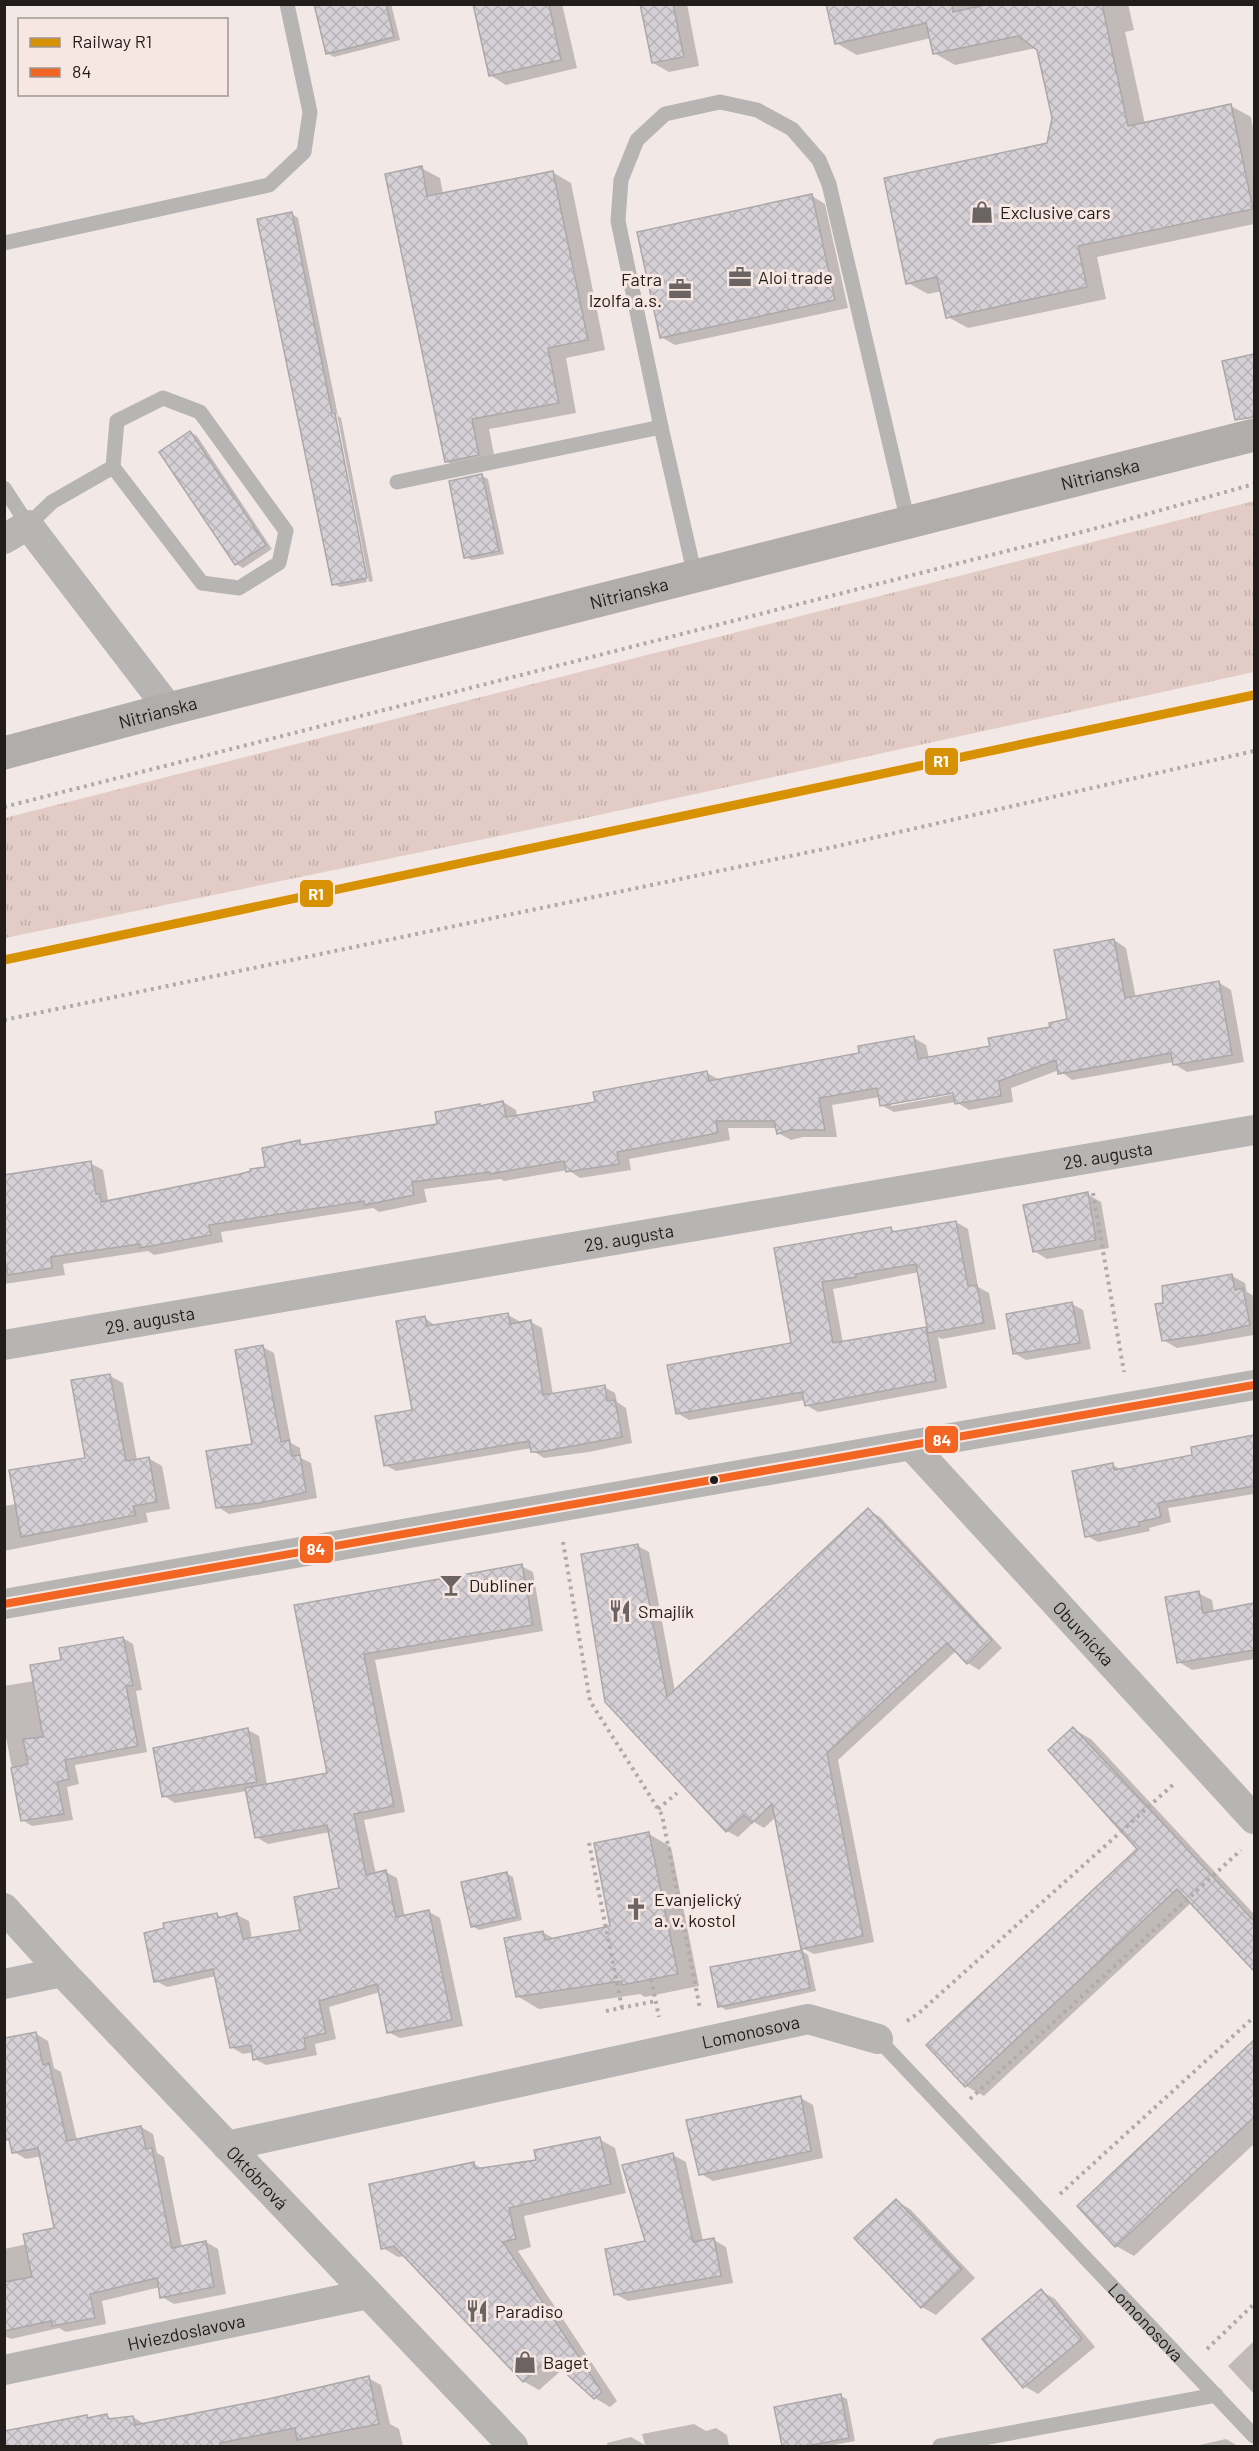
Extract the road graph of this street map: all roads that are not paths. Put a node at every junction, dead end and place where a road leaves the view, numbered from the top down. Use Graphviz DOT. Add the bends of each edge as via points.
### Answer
graph roads {
  1 [pos="287,4"];
  2 [pos="4,243"];
  3 [pos="661,427"];
  4 [pos="1254,435"];
  5 [pos="113,466"];
  6 [pos="397,482"];
  7 [pos="4,488"];
  8 [pos="908,522"];
  9 [pos="16,532"];
  10 [pos="695,576"];
  11 [pos="169,709"];
  12 [pos="4,753"];
  13 [pos="1254,1130"];
  14 [pos="4,1345"];
  15 [pos="1254,1385"];
  16 [pos="912,1446"];
  17 [pos="4,1604"];
  18 [pos="1251,1831"];
  19 [pos="4,1908"];
  20 [pos="62,1972"];
  21 [pos="4,1984"];
  22 [pos="878,2039"];
  23 [pos="227,2146"];
  24 [pos="368,2294"];
  25 [pos="4,2370"];
  26 [pos="1216,2395"];
  27 [pos="1254,2437"];
  28 [pos="513,2446"];
  29 [pos="940,2446"];
  1 -- 2 [label="lane" via="310,112 304,152 269,185"];
  3 -- 6 [label="lane"];
  3 -- 8 [label="lane" via="618,221 621,180 637,140 666,114 720,102 757,110 792,129 819,160 829,183"];
  3 -- 10 [label="lane"];
  4 -- 8 [label="main road, Nitrianska"];
  5 -- 5 [label="lane" via="202,583 239,588 279,563 286,531 200,412 164,398 117,421"];
  5 -- 9 [label="lane" via="52,502"];
  7 -- 9 [label="lane"];
  8 -- 10 [label="main road, Nitrianska"];
  9 -- 11 [label="street"];
  10 -- 11 [label="main road, Nitrianska"];
  11 -- 12 [label="main road, Nitrianska"];
  13 -- 14 [label="street, 29. augusta"];
  15 -- 16 [label="street"];
  16 -- 17 [label="street"];
  16 -- 18 [label="street, Obuvnícka"];
  19 -- 20 [label="street, Októbrová"];
  20 -- 21 [label="street"];
  20 -- 23 [label="street, Októbrová"];
  22 -- 23 [label="street, Lomonosova" via="808,2019"];
  22 -- 26 [label="lane, Lomonosova"];
  23 -- 24 [label="street, Októbrová"];
  24 -- 25 [label="street, Hviezdoslavova"];
  24 -- 28 [label="street, Októbrová"];
  26 -- 27 [label="lane, Lomonosova"];
  26 -- 29 [label="lane"];
}
